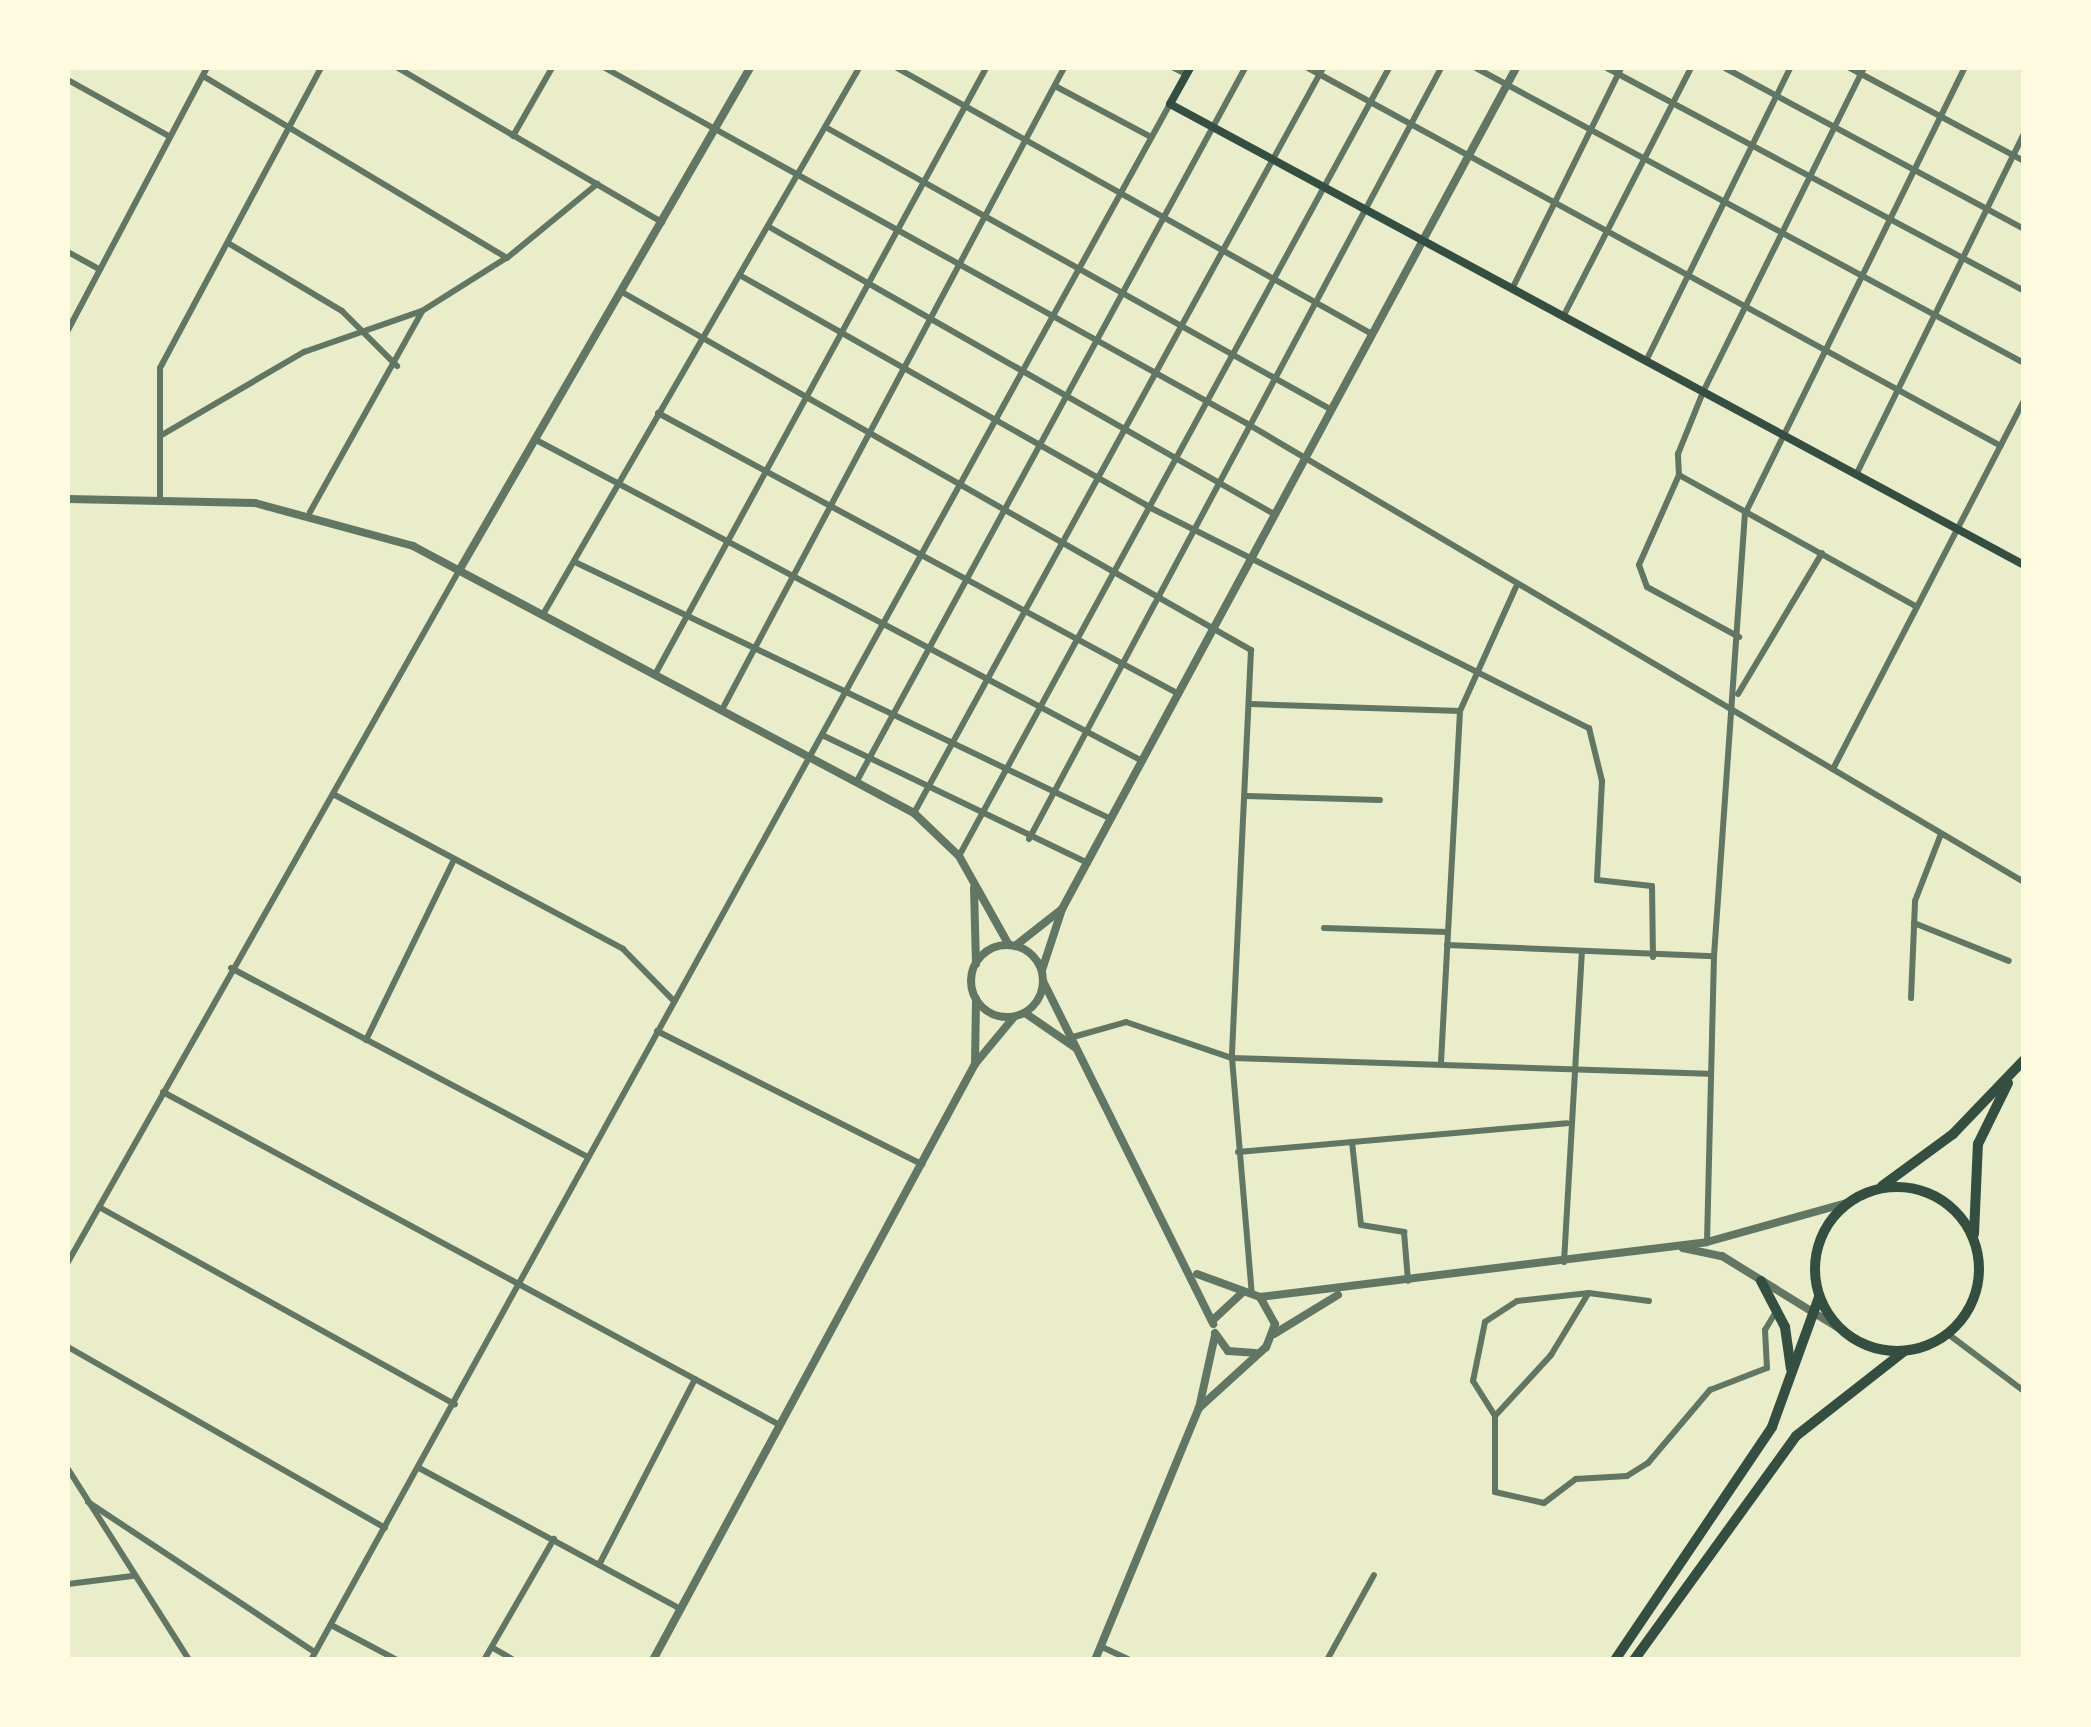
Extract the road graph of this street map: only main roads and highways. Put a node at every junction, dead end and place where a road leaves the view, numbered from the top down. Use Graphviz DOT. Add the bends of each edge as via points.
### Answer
graph roads {
  1 [pos="1188,71"];
  2 [pos="2024,565"];
  3 [pos="2024,1060"];
  4 [pos="2015,1070"];
  5 [pos="1877,1189"];
  6 [pos="1974,1240"];
  7 [pos="1761,1282"];
  8 [pos="1818,1297"];
  9 [pos="1904,1351"];
  10 [pos="1791,1385"];
  11 [pos="1615,1660"];
  12 [pos="1634,1660"];
  1 -- 2 [label="main road" via="1170,104"];
  3 -- 4 [label="highway"];
  4 -- 5 [label="highway" via="1941,1144"];
  4 -- 6 [label="highway" via="1978,1144"];
  5 -- 6 [label="highway" via="1928,1193 1956,1211"];
  5 -- 8 [label="highway" via="1847,1203 1817,1246"];
  6 -- 9 [label="highway" via="1978,1287 1948,1334"];
  7 -- 10 [label="highway" via="1778,1311"];
  8 -- 9 [label="highway" via="1837,1327 1868,1346"];
  8 -- 10 [label="highway"];
  9 -- 12 [label="highway" via="1796,1436"];
  10 -- 11 [label="highway" via="1757,1452"];
}
